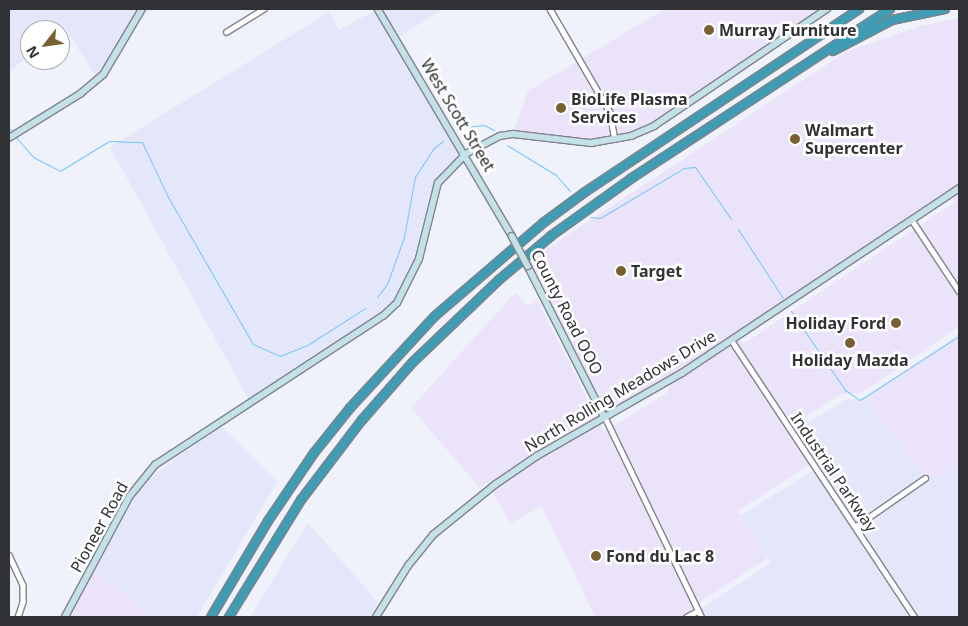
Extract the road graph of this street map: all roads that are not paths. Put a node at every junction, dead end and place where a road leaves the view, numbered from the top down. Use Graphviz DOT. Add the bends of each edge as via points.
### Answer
graph roads {
  1 [pos="142,9"];
  2 [pos="263,9"];
  3 [pos="378,9"];
  4 [pos="550,9"];
  5 [pos="827,9"];
  6 [pos="851,9"];
  7 [pos="859,9"];
  8 [pos="890,9"];
  9 [pos="945,9"];
  10 [pos="226,32"];
  11 [pos="804,47"];
  12 [pos="792,73"];
  13 [pos="12,136"];
  14 [pos="614,139"];
  15 [pos="466,154"];
  16 [pos="959,188"];
  17 [pos="912,220"];
  18 [pos="512,236"];
  19 [pos="959,292"];
  20 [pos="732,341"];
  21 [pos="605,418"];
  22 [pos="925,478"];
  23 [pos="856,526"];
  24 [pos="9,554"];
  25 [pos="698,611"];
  26 [pos="18,617"];
  27 [pos="65,617"];
  28 [pos="211,617"];
  29 [pos="229,617"];
  30 [pos="376,617"];
  31 [pos="686,617"];
  32 [pos="701,617"];
  33 [pos="915,617"];
  1 -- 13 [label="main road" via="103,75 80,94"];
  2 -- 10 [label="street"];
  3 -- 15 [label="main road, West Scott Street"];
  4 -- 14 [label="street" via="610,112"];
  5 -- 14 [label="main road, Pioneer Road" via="654,126"];
  6 -- 11 [label="highway"];
  7 -- 11 [label="highway"];
  8 -- 12 [label="highway"];
  9 -- 12 [label="highway" via="892,20"];
  11 -- 28 [label="highway" via="550,218 435,316 350,408 314,453 268,521"];
  12 -- 29 [label="highway" via="632,178 551,236 447,329 413,362 328,464 281,530"];
  14 -- 15 [label="main road, Pioneer Road" via="566,142 513,134 501,136"];
  15 -- 18 [label="main road, West Scott Street"];
  15 -- 27 [label="main road, Pioneer Road" via="438,183 419,259 397,303 383,316 174,450 145,475 126,503"];
  16 -- 17 [label="main road, North Rolling Meadows Drive"];
  17 -- 19 [label="street"];
  17 -- 20 [label="main road, North Rolling Meadows Drive"];
  18 -- 21 [label="main road, County Road OOO, bridge"];
  20 -- 21 [label="main road, North Rolling Meadows Drive"];
  20 -- 23 [label="street, Industrial Parkway"];
  21 -- 25 [label="street, County Road OOO"];
  21 -- 30 [label="main road, North Rolling Meadows Drive" via="538,456 453,517 408,566"];
  22 -- 23 [label="street"];
  23 -- 33 [label="street, Industrial Parkway"];
  24 -- 26 [label="street" via="23,586 23,602"];
  25 -- 31 [label="street"];
  25 -- 32 [label="street, County Road OOO"];
}
